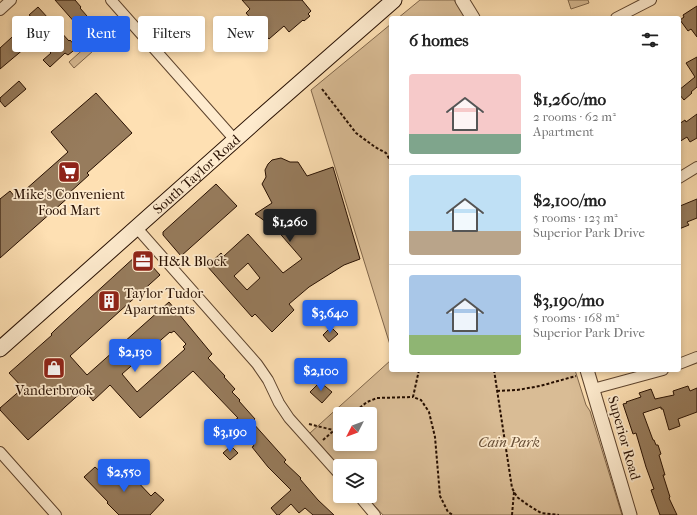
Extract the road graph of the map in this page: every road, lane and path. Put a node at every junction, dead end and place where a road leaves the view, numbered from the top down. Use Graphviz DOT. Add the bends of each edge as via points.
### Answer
graph roads {
  1 [pos="11,0"];
  2 [pos="111,0"];
  3 [pos="394,0"];
  4 [pos="462,0"];
  5 [pos="651,0"];
  6 [pos="0,10"];
  7 [pos="472,16"];
  8 [pos="620,16"];
  9 [pos="322,89"];
  10 [pos="235,140"];
  11 [pos="389,158"];
  12 [pos="697,167"];
  13 [pos="681,177"];
  14 [pos="136,227"];
  15 [pos="0,349"];
  16 [pos="697,357"];
  17 [pos="681,363"];
  18 [pos="419,372"];
  19 [pos="494,372"];
  20 [pos="656,372"];
  21 [pos="582,373"];
  22 [pos="592,389"];
  23 [pos="498,391"];
  24 [pos="413,397"];
  25 [pos="361,407"];
  26 [pos="308,423"];
  27 [pos="333,430"];
  28 [pos="333,431"];
  29 [pos="316,448"];
  30 [pos="0,452"];
  31 [pos="333,467"];
  32 [pos="514,490"];
  33 [pos="365,503"];
  34 [pos="541,513"];
  35 [pos="56,515"];
  36 [pos="376,515"];
  37 [pos="453,515"];
  38 [pos="512,515"];
  39 [pos="538,515"];
  40 [pos="559,515"];
  41 [pos="630,515"];
  1 -- 6 [label="street"];
  2 -- 10 [label="street"];
  3 -- 10 [label="main road, South Taylor Road"];
  4 -- 7 [label="street"];
  5 -- 8 [label="street"];
  9 -- 11 [label="path" via="356,133 386,153"];
  10 -- 14 [label="main road, South Taylor Road"];
  12 -- 13 [label="street"];
  14 -- 15 [label="main road, South Taylor Road"];
  14 -- 29 [label="street" via="257,364 279,403"];
  16 -- 17 [label="street"];
  18 -- 24 [label="path"];
  19 -- 23 [label="path"];
  20 -- 22 [label="street"];
  21 -- 22 [label="street, Superior Road"];
  21 -- 23 [label="path" via="538,387"];
  22 -- 41 [label="street, Superior Road"];
  23 -- 32 [label="path"];
  24 -- 25 [label="path" via="377,398"];
  24 -- 37 [label="path" via="421,400 429,412 435,437 440,496 448,512"];
  26 -- 27 [label="path"];
  28 -- 29 [label="path"];
  29 -- 31 [label="street"];
  30 -- 35 [label="street"];
  32 -- 34 [label="path" via="517,497"];
  32 -- 38 [label="path"];
  33 -- 36 [label="street"];
  34 -- 39 [label="path"];
  34 -- 40 [label="path"];
}
